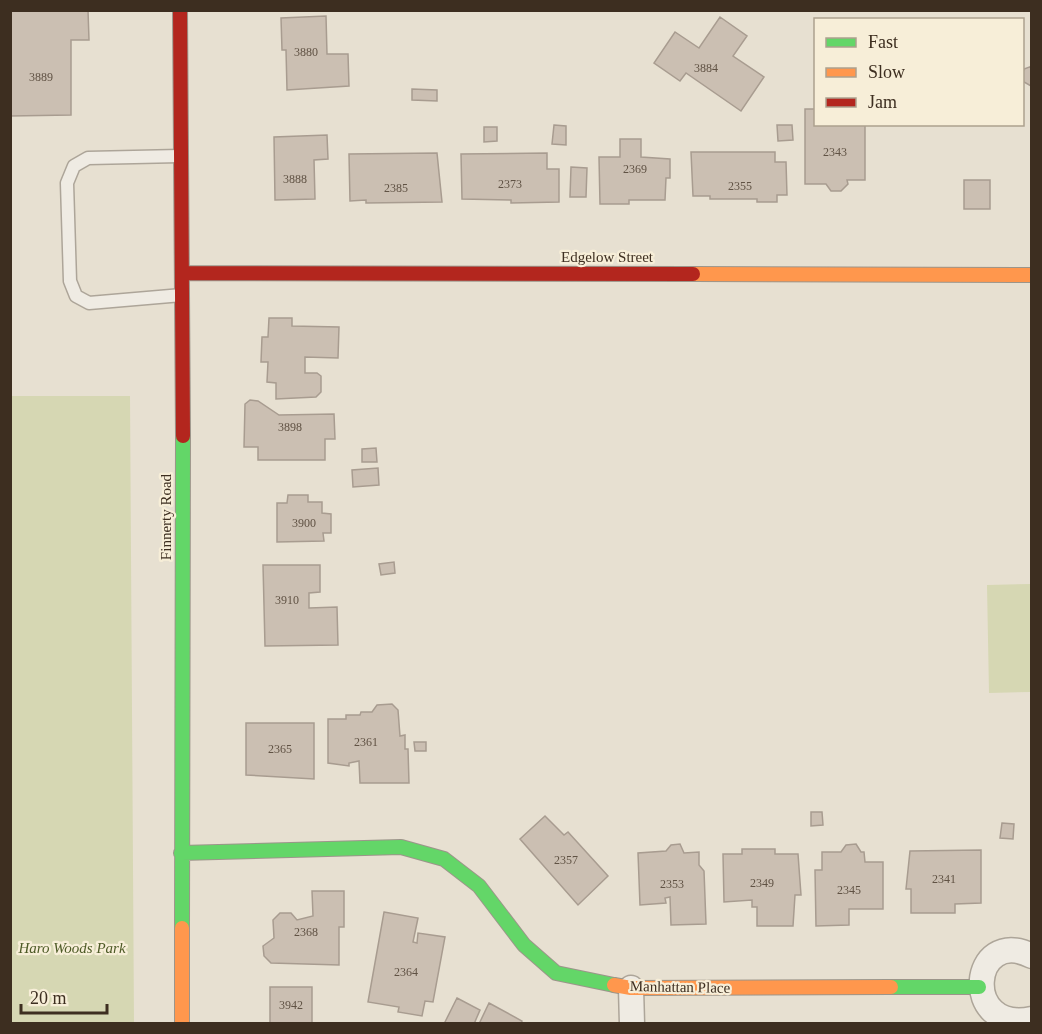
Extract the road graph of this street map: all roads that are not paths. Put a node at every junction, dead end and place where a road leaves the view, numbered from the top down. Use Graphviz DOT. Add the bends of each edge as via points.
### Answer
graph roads {
  1 [pos="180,10"];
  2 [pos="181,156"];
  3 [pos="183,273"];
  4 [pos="1032,274"];
  5 [pos="183,295"];
  6 [pos="181,853"];
  7 [pos="1032,956"];
  8 [pos="979,987"];
  9 [pos="630,988"];
  10 [pos="1032,1019"];
  11 [pos="182,1023"];
  12 [pos="632,1023"];
  1 -- 2 [label="street, Finnerty Road"];
  2 -- 3 [label="street, Finnerty Road"];
  2 -- 5 [label="lane" via="88,158 74,166 67,183 70,281 76,296 89,303"];
  3 -- 4 [label="street, Edgelow Street"];
  3 -- 5 [label="street, Finnerty Road"];
  5 -- 6 [label="street, Finnerty Road"];
  6 -- 9 [label="street, Manhattan Place" via="401,847 444,859 479,886 524,945 556,973"];
  6 -- 11 [label="street, Finnerty Road"];
  7 -- 8 [label="street" via="1017,951 995,958 987,966"];
  8 -- 9 [label="street, Manhattan Place"];
  8 -- 10 [label="street" via="987,1010 996,1018 1007,1023"];
  9 -- 12 [label="street"];
}
